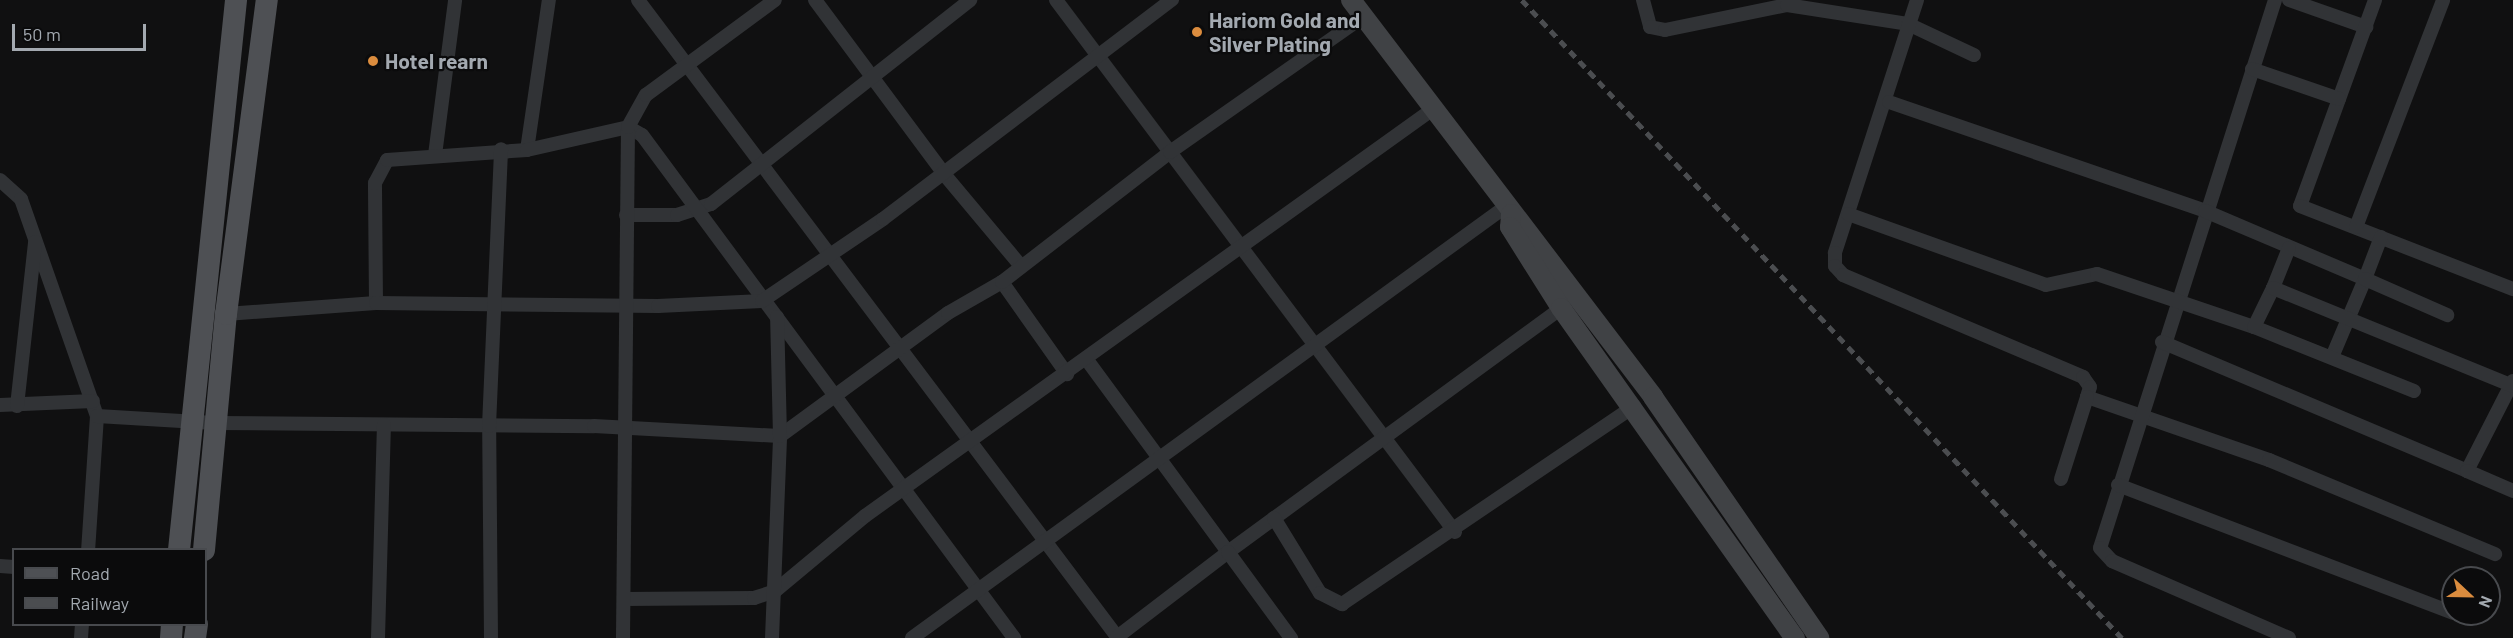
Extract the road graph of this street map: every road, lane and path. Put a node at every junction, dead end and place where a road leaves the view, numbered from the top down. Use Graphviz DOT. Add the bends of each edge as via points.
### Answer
graph roads {
  1 [pos="236,0"];
  2 [pos="267,0"];
  3 [pos="455,0"];
  4 [pos="549,0"];
  5 [pos="638,0"];
  6 [pos="775,0"];
  7 [pos="815,0"];
  8 [pos="970,0"];
  9 [pos="1056,0"];
  10 [pos="1172,0"];
  11 [pos="1352,0"];
  12 [pos="1643,0"];
  13 [pos="1917,0"];
  14 [pos="2275,0"];
  15 [pos="2289,0"];
  16 [pos="2375,0"];
  17 [pos="2443,0"];
  18 [pos="1787,3"];
  19 [pos="1363,17"];
  20 [pos="1908,24"];
  21 [pos="2366,27"];
  22 [pos="1096,55"];
  23 [pos="1974,55"];
  24 [pos="687,65"];
  25 [pos="2252,69"];
  26 [pos="875,77"];
  27 [pos="2339,99"];
  28 [pos="1888,102"];
  29 [pos="1433,108"];
  30 [pos="628,127"];
  31 [pos="501,149"];
  32 [pos="526,150"];
  33 [pos="1170,152"];
  34 [pos="435,155"];
  35 [pos="762,165"];
  36 [pos="944,174"];
  37 [pos="0,180"];
  38 [pos="1508,210"];
  39 [pos="2205,211"];
  40 [pos="694,212"];
  41 [pos="1848,214"];
  42 [pos="626,215"];
  43 [pos="2356,227"];
  44 [pos="36,237"];
  45 [pos="2381,237"];
  46 [pos="2289,248"];
  47 [pos="1239,250"];
  48 [pos="828,258"];
  49 [pos="1021,266"];
  50 [pos="2365,279"];
  51 [pos="1002,282"];
  52 [pos="2273,288"];
  53 [pos="2513,289"];
  54 [pos="2175,300"];
  55 [pos="762,301"];
  56 [pos="376,303"];
  57 [pos="495,306"];
  58 [pos="624,306"];
  59 [pos="1561,308"];
  60 [pos="226,314"];
  61 [pos="2447,315"];
  62 [pos="777,317"];
  63 [pos="2349,319"];
  64 [pos="2254,327"];
  65 [pos="2162,342"];
  66 [pos="1312,345"];
  67 [pos="898,351"];
  68 [pos="2332,357"];
  69 [pos="1087,360"];
  70 [pos="1067,374"];
  71 [pos="2512,384"];
  72 [pos="2414,392"];
  73 [pos="2087,397"];
  74 [pos="837,399"];
  75 [pos="93,401"];
  76 [pos="0,405"];
  77 [pos="17,406"];
  78 [pos="1634,406"];
  79 [pos="2140,414"];
  80 [pos="97,416"];
  81 [pos="191,422"];
  82 [pos="215,423"];
  83 [pos="384,425"];
  84 [pos="489,426"];
  85 [pos="627,428"];
  86 [pos="780,436"];
  87 [pos="1381,436"];
  88 [pos="972,443"];
  89 [pos="1154,458"];
  90 [pos="2467,471"];
  91 [pos="2061,479"];
  92 [pos="2118,485"];
  93 [pos="904,490"];
  94 [pos="2513,491"];
  95 [pos="1274,518"];
  96 [pos="1455,532"];
  97 [pos="1042,541"];
  98 [pos="88,548"];
  99 [pos="179,548"];
  100 [pos="204,548"];
  101 [pos="1228,552"];
  102 [pos="2495,554"];
  103 [pos="979,586"];
  104 [pos="776,591"];
  105 [pos="624,599"];
  106 [pos="2441,608"];
  107 [pos="1117,637"];
  108 [pos="378,638"];
  109 [pos="491,638"];
  110 [pos="623,638"];
  111 [pos="772,638"];
  112 [pos="912,638"];
  113 [pos="1014,638"];
  114 [pos="1291,638"];
  115 [pos="1795,638"];
  116 [pos="1819,638"];
  117 [pos="2289,638"];
  1 -- 81 [label="main road"];
  2 -- 60 [label="main road"];
  3 -- 34 [label="street"];
  4 -- 32 [label="street"];
  5 -- 24 [label="street"];
  6 -- 24 [label="street"];
  7 -- 26 [label="street"];
  8 -- 26 [label="street"];
  9 -- 22 [label="street"];
  10 -- 22 [label="street"];
  11 -- 19 [label="street"];
  12 -- 18 [label="street" via="1650,27 1665,30"];
  13 -- 20 [label="street"];
  14 -- 25 [label="street"];
  15 -- 21 [label="street"];
  16 -- 21 [label="street"];
  17 -- 43 [label="street"];
  18 -- 20 [label="street"];
  19 -- 29 [label="street"];
  19 -- 33 [label="street"];
  20 -- 23 [label="street"];
  20 -- 28 [label="street"];
  21 -- 27 [label="street"];
  22 -- 33 [label="street"];
  22 -- 36 [label="street"];
  24 -- 30 [label="street" via="646,95"];
  24 -- 35 [label="street"];
  25 -- 27 [label="street"];
  25 -- 39 [label="street"];
  26 -- 35 [label="street"];
  26 -- 36 [label="street"];
  27 -- 43 [label="street" via="2300,206"];
  28 -- 39 [label="street"];
  28 -- 41 [label="street"];
  29 -- 38 [label="street"];
  29 -- 47 [label="street"];
  30 -- 32 [label="street"];
  30 -- 40 [label="street" via="642,135"];
  30 -- 42 [label="street"];
  31 -- 32 [label="street"];
  31 -- 34 [label="street"];
  31 -- 57 [label="street"];
  33 -- 47 [label="street"];
  33 -- 49 [label="street"];
  34 -- 56 [label="street" via="396,155 381,168 375,183"];
  35 -- 40 [label="street"];
  35 -- 48 [label="street"];
  36 -- 48 [label="street"];
  36 -- 49 [label="street"];
  37 -- 44 [label="street" via="21,199"];
  38 -- 59 [label="street" via="1510,227"];
  38 -- 66 [label="street"];
  38 -- 116 [label="street" via="1521,218 1653,397"];
  39 -- 46 [label="street"];
  39 -- 54 [label="street"];
  40 -- 42 [label="street"];
  40 -- 55 [label="street"];
  41 -- 54 [label="street" via="2046,285 2097,274"];
  41 -- 73 [label="street" via="1835,253 1835,266 1843,275 2083,377 2090,387"];
  42 -- 58 [label="street"];
  43 -- 45 [label="street"];
  44 -- 75 [label="street"];
  44 -- 77 [label="street"];
  45 -- 50 [label="street"];
  45 -- 53 [label="street"];
  46 -- 50 [label="street"];
  46 -- 52 [label="street"];
  47 -- 66 [label="street"];
  47 -- 69 [label="street"];
  48 -- 55 [label="street"];
  48 -- 67 [label="street"];
  49 -- 51 [label="street"];
  50 -- 61 [label="street"];
  50 -- 63 [label="street"];
  51 -- 67 [label="street"];
  51 -- 70 [label="street"];
  52 -- 63 [label="street"];
  52 -- 64 [label="street"];
  54 -- 64 [label="street"];
  54 -- 65 [label="street"];
  55 -- 58 [label="street"];
  55 -- 62 [label="street"];
  56 -- 57 [label="street"];
  56 -- 60 [label="street"];
  57 -- 58 [label="street"];
  57 -- 84 [label="street"];
  58 -- 85 [label="street"];
  59 -- 78 [label="street"];
  59 -- 87 [label="street"];
  60 -- 82 [label="main road"];
  62 -- 74 [label="street"];
  62 -- 86 [label="street"];
  63 -- 68 [label="street"];
  63 -- 71 [label="street"];
  64 -- 68 [label="street"];
  65 -- 79 [label="street"];
  65 -- 90 [label="street"];
  66 -- 87 [label="street"];
  66 -- 89 [label="street"];
  67 -- 74 [label="street"];
  67 -- 88 [label="street"];
  68 -- 72 [label="street"];
  69 -- 70 [label="street"];
  69 -- 89 [label="street"];
  70 -- 88 [label="street"];
  71 -- 90 [label="street"];
  73 -- 79 [label="street"];
  73 -- 91 [label="street"];
  74 -- 86 [label="street"];
  74 -- 93 [label="street"];
  75 -- 77 [label="street"];
  75 -- 80 [label="street"];
  76 -- 77 [label="street"];
  78 -- 96 [label="street"];
  78 -- 115 [label="street"];
  79 -- 92 [label="street"];
  79 -- 102 [label="street" via="2442,528"];
  80 -- 81 [label="street"];
  80 -- 98 [label="street"];
  81 -- 82 [label="street"];
  81 -- 99 [label="main road"];
  82 -- 83 [label="street"];
  82 -- 100 [label="main road"];
  83 -- 84 [label="street"];
  83 -- 108 [label="street"];
  84 -- 85 [label="street"];
  84 -- 109 [label="street"];
  85 -- 86 [label="street"];
  85 -- 105 [label="street"];
  86 -- 104 [label="street"];
  87 -- 95 [label="street"];
  87 -- 96 [label="street"];
  88 -- 93 [label="street"];
  88 -- 97 [label="street"];
  89 -- 97 [label="street"];
  89 -- 101 [label="street"];
  90 -- 94 [label="street"];
  92 -- 106 [label="street"];
  92 -- 117 [label="street" via="2101,538 2103,555"];
  93 -- 103 [label="street"];
  93 -- 104 [label="street"];
  95 -- 96 [label="street" via="1320,593 1334,604 1354,597"];
  95 -- 101 [label="street"];
  97 -- 103 [label="street"];
  97 -- 107 [label="street"];
  101 -- 107 [label="street"];
  101 -- 114 [label="street"];
  103 -- 112 [label="street"];
  103 -- 113 [label="street"];
  104 -- 105 [label="street" via="754,598"];
  104 -- 111 [label="street"];
  105 -- 110 [label="street"];
}
